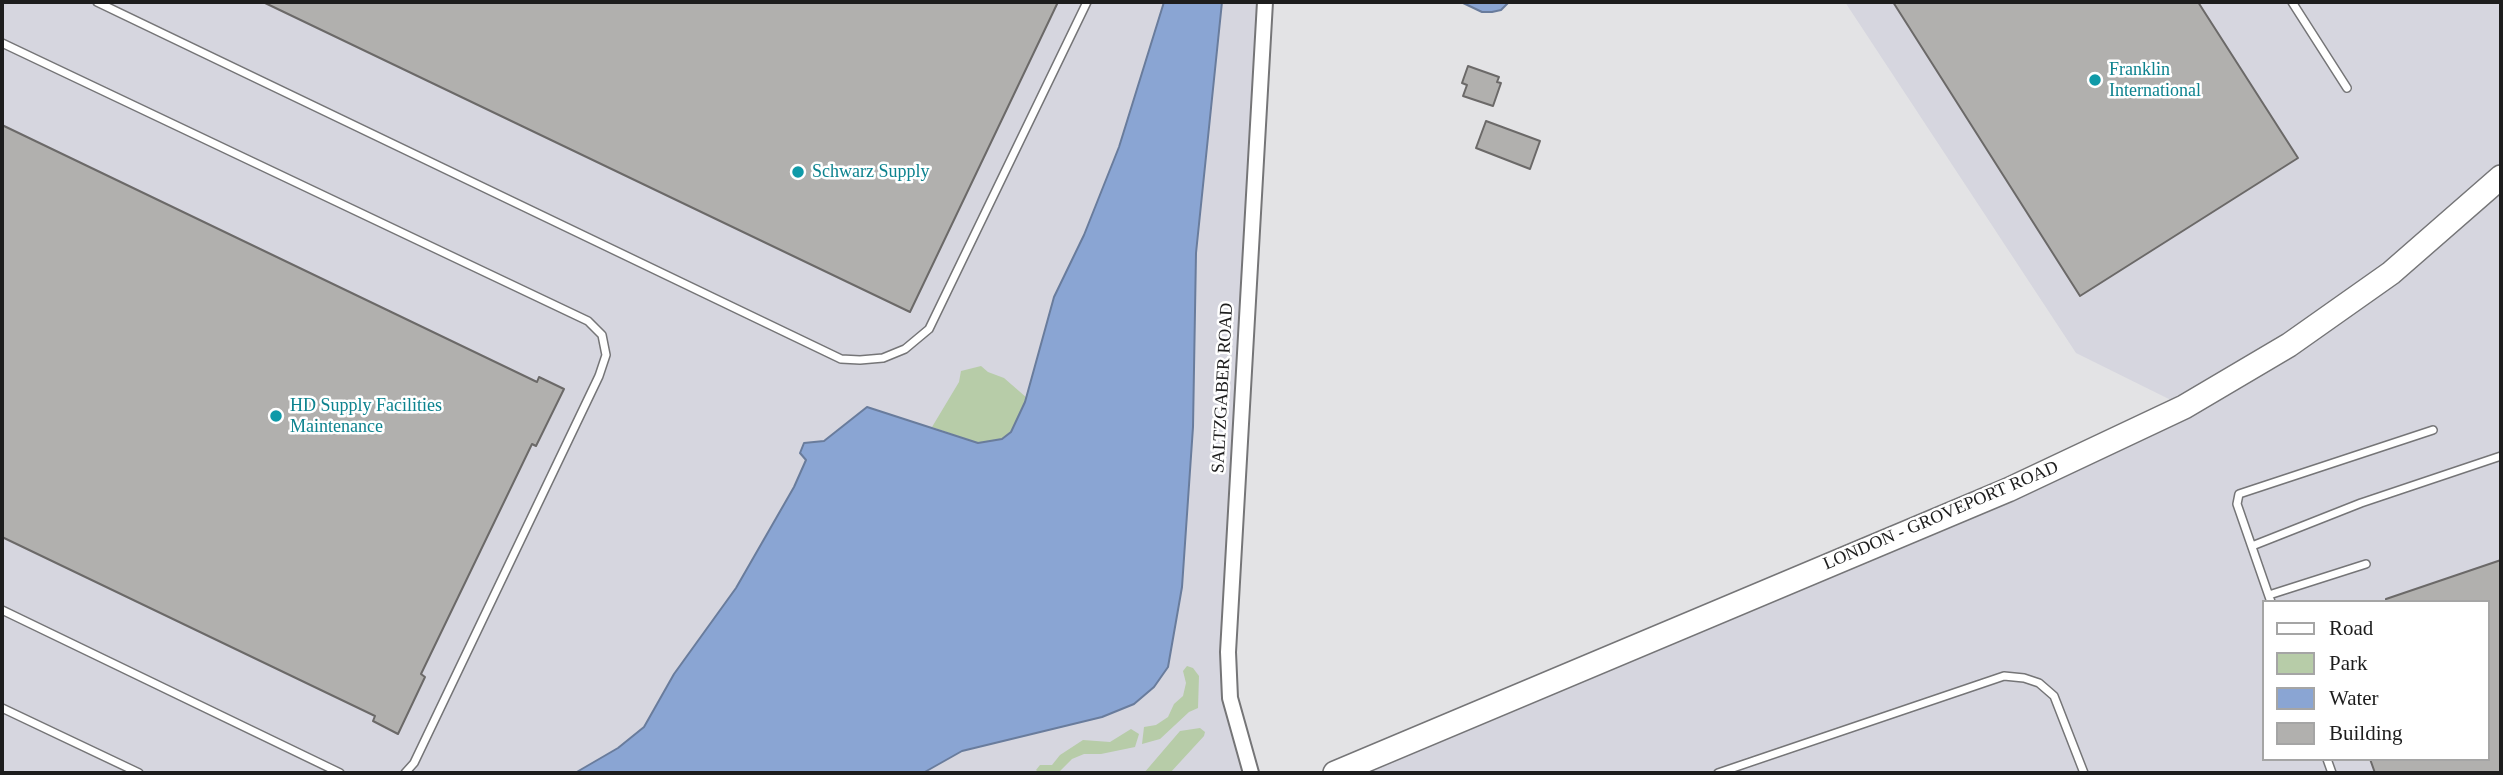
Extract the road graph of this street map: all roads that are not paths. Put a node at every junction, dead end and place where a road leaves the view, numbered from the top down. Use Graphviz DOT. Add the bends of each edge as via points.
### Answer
graph roads {
  1 [pos="97,2"];
  2 [pos="1087,2"];
  3 [pos="1265,2"];
  4 [pos="2292,2"];
  5 [pos="2,43"];
  6 [pos="2347,88"];
  7 [pos="2501,177"];
  8 [pos="2433,430"];
  9 [pos="2501,456"];
  10 [pos="2252,546"];
  11 [pos="2366,564"];
  12 [pos="2270,598"];
  13 [pos="2,610"];
  14 [pos="2,708"];
  15 [pos="139,773"];
  16 [pos="340,773"];
  17 [pos="405,773"];
  18 [pos="1251,773"];
  19 [pos="1335,773"];
  20 [pos="1718,773"];
  21 [pos="2084,773"];
  1 -- 2 [label="lane" via="841,359 860,360 883,358 905,349 929,329"];
  3 -- 18 [label="street, SALTZGABER ROAD" via="1228,652 1230,698"];
  4 -- 6 [label="lane"];
  5 -- 17 [label="lane" via="589,321 602,335 606,355 599,376 414,763"];
  7 -- 19 [label="main road, LONDON - GROVEPORT ROAD" via="2391,273 2289,345 2184,407 2008,490"];
  8 -- 10 [label="lane" via="2239,494 2237,504"];
  9 -- 10 [label="lane"];
  10 -- 12 [label="lane"];
  11 -- 12 [label="lane"];
  13 -- 16 [label="lane"];
  14 -- 15 [label="lane"];
  20 -- 21 [label="lane" via="2004,676 2039,683 2054,696"];
}
